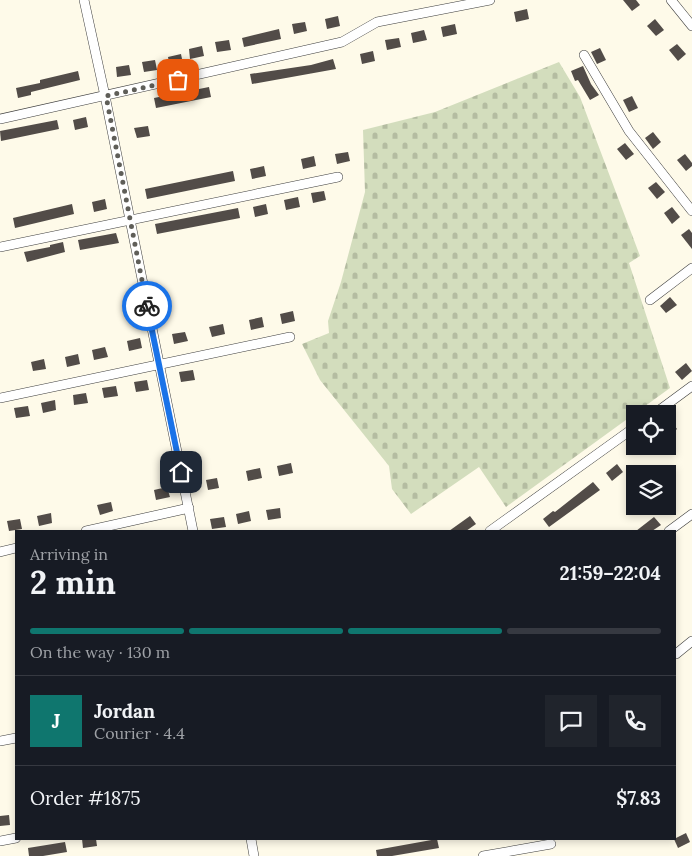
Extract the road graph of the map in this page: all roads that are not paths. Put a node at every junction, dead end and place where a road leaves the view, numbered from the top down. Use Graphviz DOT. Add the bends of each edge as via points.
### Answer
graph roads {
  1 [pos="84,0"];
  2 [pos="490,0"];
  3 [pos="671,0"];
  4 [pos="692,26"];
  5 [pos="584,55"];
  6 [pos="106,96"];
  7 [pos="0,119"];
  8 [pos="338,177"];
  9 [pos="692,211"];
  10 [pos="130,221"];
  11 [pos="0,247"];
  12 [pos="692,268"];
  13 [pos="650,300"];
  14 [pos="290,337"];
  15 [pos="159,363"];
  16 [pos="692,386"];
  17 [pos="0,398"];
  18 [pos="666,405"];
  19 [pos="626,433"];
  20 [pos="189,508"];
  21 [pos="692,514"];
  22 [pos="90,530"];
  23 [pos="193,530"];
  24 [pos="491,530"];
  25 [pos="670,530"];
  26 [pos="15,548"];
  27 [pos="0,552"];
  28 [pos="692,641"];
  29 [pos="676,654"];
  30 [pos="15,738"];
  31 [pos="0,741"];
  32 [pos="15,838"];
  33 [pos="251,840"];
  34 [pos="0,841"];
  35 [pos="551,844"];
  36 [pos="254,856"];
  37 [pos="483,856"];
  1 -- 6 [label="street"];
  2 -- 6 [label="street" via="377,22 342,42"];
  3 -- 4 [label="street"];
  5 -- 9 [label="street" via="629,131"];
  6 -- 7 [label="street"];
  6 -- 10 [label="street"];
  8 -- 10 [label="street"];
  10 -- 11 [label="street"];
  10 -- 15 [label="street"];
  12 -- 13 [label="street"];
  14 -- 15 [label="street"];
  15 -- 17 [label="street"];
  15 -- 20 [label="street"];
  16 -- 18 [label="street"];
  19 -- 24 [label="street"];
  20 -- 22 [label="street"];
  20 -- 23 [label="street"];
  21 -- 25 [label="street"];
  26 -- 27 [label="street"];
  28 -- 29 [label="street"];
  30 -- 31 [label="street"];
  32 -- 34 [label="street"];
  33 -- 36 [label="street"];
  35 -- 37 [label="street"];
}
